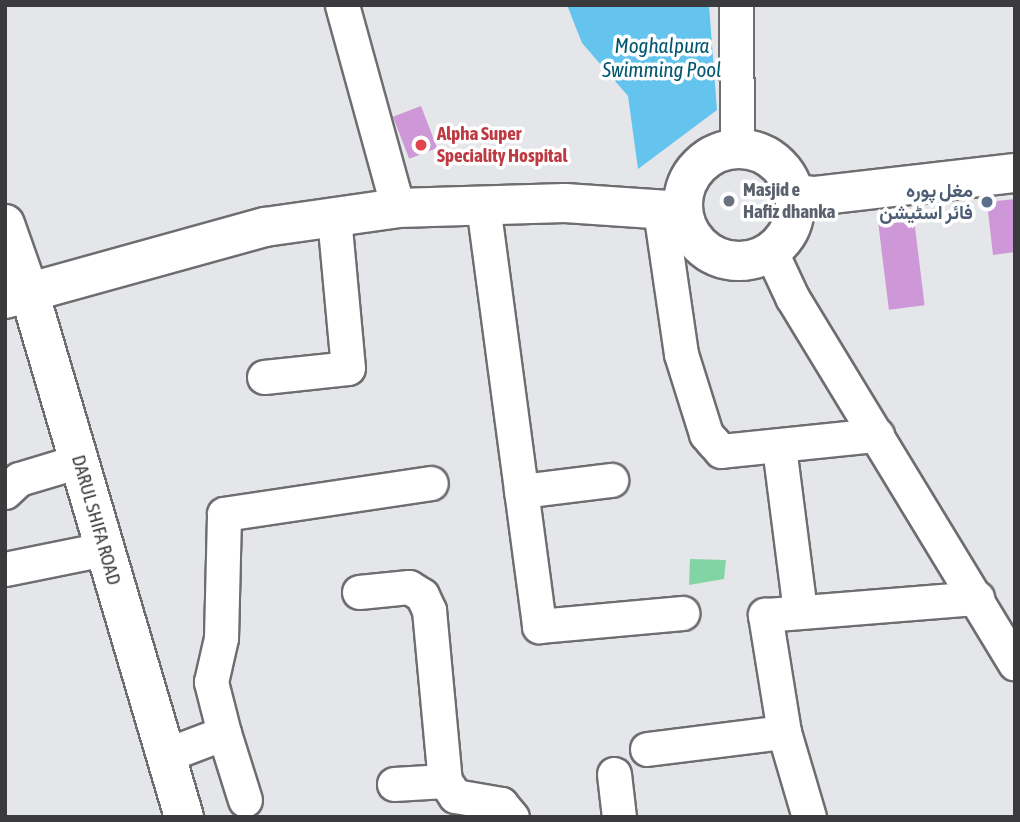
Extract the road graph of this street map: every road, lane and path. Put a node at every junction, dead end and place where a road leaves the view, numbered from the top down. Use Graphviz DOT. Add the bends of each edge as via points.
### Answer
graph roads {
  1 [pos="342,5"];
  2 [pos="736,5"];
  3 [pos="737,149"];
  4 [pos="1015,173"];
  5 [pos="795,194"];
  6 [pos="483,205"];
  7 [pos="398,208"];
  8 [pos="672,210"];
  9 [pos="334,218"];
  10 [pos="5,225"];
  11 [pos="771,252"];
  12 [pos="18,297"];
  13 [pos="264,377"];
  14 [pos="877,435"];
  15 [pos="779,447"];
  16 [pos="79,461"];
  17 [pos="611,480"];
  18 [pos="431,483"];
  19 [pos="521,491"];
  20 [pos="5,492"];
  21 [pos="104,549"];
  22 [pos="5,569"];
  23 [pos="359,592"];
  24 [pos="977,598"];
  25 [pos="800,612"];
  26 [pos="682,613"];
  27 [pos="1015,664"];
  28 [pos="784,732"];
  29 [pos="224,733"];
  30 [pos="648,749"];
  31 [pos="166,755"];
  32 [pos="614,774"];
  33 [pos="445,781"];
  34 [pos="394,784"];
  35 [pos="245,800"];
  36 [pos="184,817"];
  37 [pos="512,817"];
  38 [pos="619,817"];
  39 [pos="809,817"];
  1 -- 7 [label="street"];
  2 -- 3 [label="street"];
  3 -- 5 [label="main road" via="771,158 786,173"];
  3 -- 8 [label="main road" via="707,159"];
  4 -- 5 [label="main road" via="815,196"];
  5 -- 11 [label="main road" via="795,216 787,237"];
  6 -- 7 [label="main road"];
  6 -- 8 [label="main road" via="565,203"];
  6 -- 19 [label="street"];
  7 -- 9 [label="main road"];
  8 -- 11 [label="main road" via="708,253 728,261 751,261"];
  8 -- 15 [label="street" via="681,354 706,433 721,451"];
  9 -- 12 [label="main road" via="265,227"];
  9 -- 13 [label="street" via="348,368"];
  10 -- 12 [label="main road, DARUL SHIFA ROAD"];
  11 -- 14 [label="street" via="792,297"];
  12 -- 16 [label="main road, DARUL SHIFA ROAD"];
  14 -- 15 [label="street"];
  14 -- 24 [label="street"];
  15 -- 25 [label="street"];
  16 -- 20 [label="street" via="19,479"];
  16 -- 21 [label="main road, DARUL SHIFA ROAD"];
  17 -- 19 [label="street"];
  18 -- 29 [label="street" via="224,514 221,638 211,682"];
  19 -- 26 [label="street" via="539,626"];
  21 -- 22 [label="street"];
  21 -- 31 [label="main road, DARUL SHIFA ROAD"];
  23 -- 33 [label="street" via="409,587 422,595 429,610"];
  24 -- 25 [label="street"];
  24 -- 27 [label="street"];
  25 -- 28 [label="street" via="765,615"];
  28 -- 30 [label="street"];
  28 -- 39 [label="street"];
  29 -- 31 [label="street"];
  29 -- 35 [label="street"];
  31 -- 36 [label="main road, DARUL SHIFA ROAD"];
  32 -- 38 [label="street"];
  33 -- 34 [label="street"];
  33 -- 37 [label="street" via="455,796 501,804"];
}
